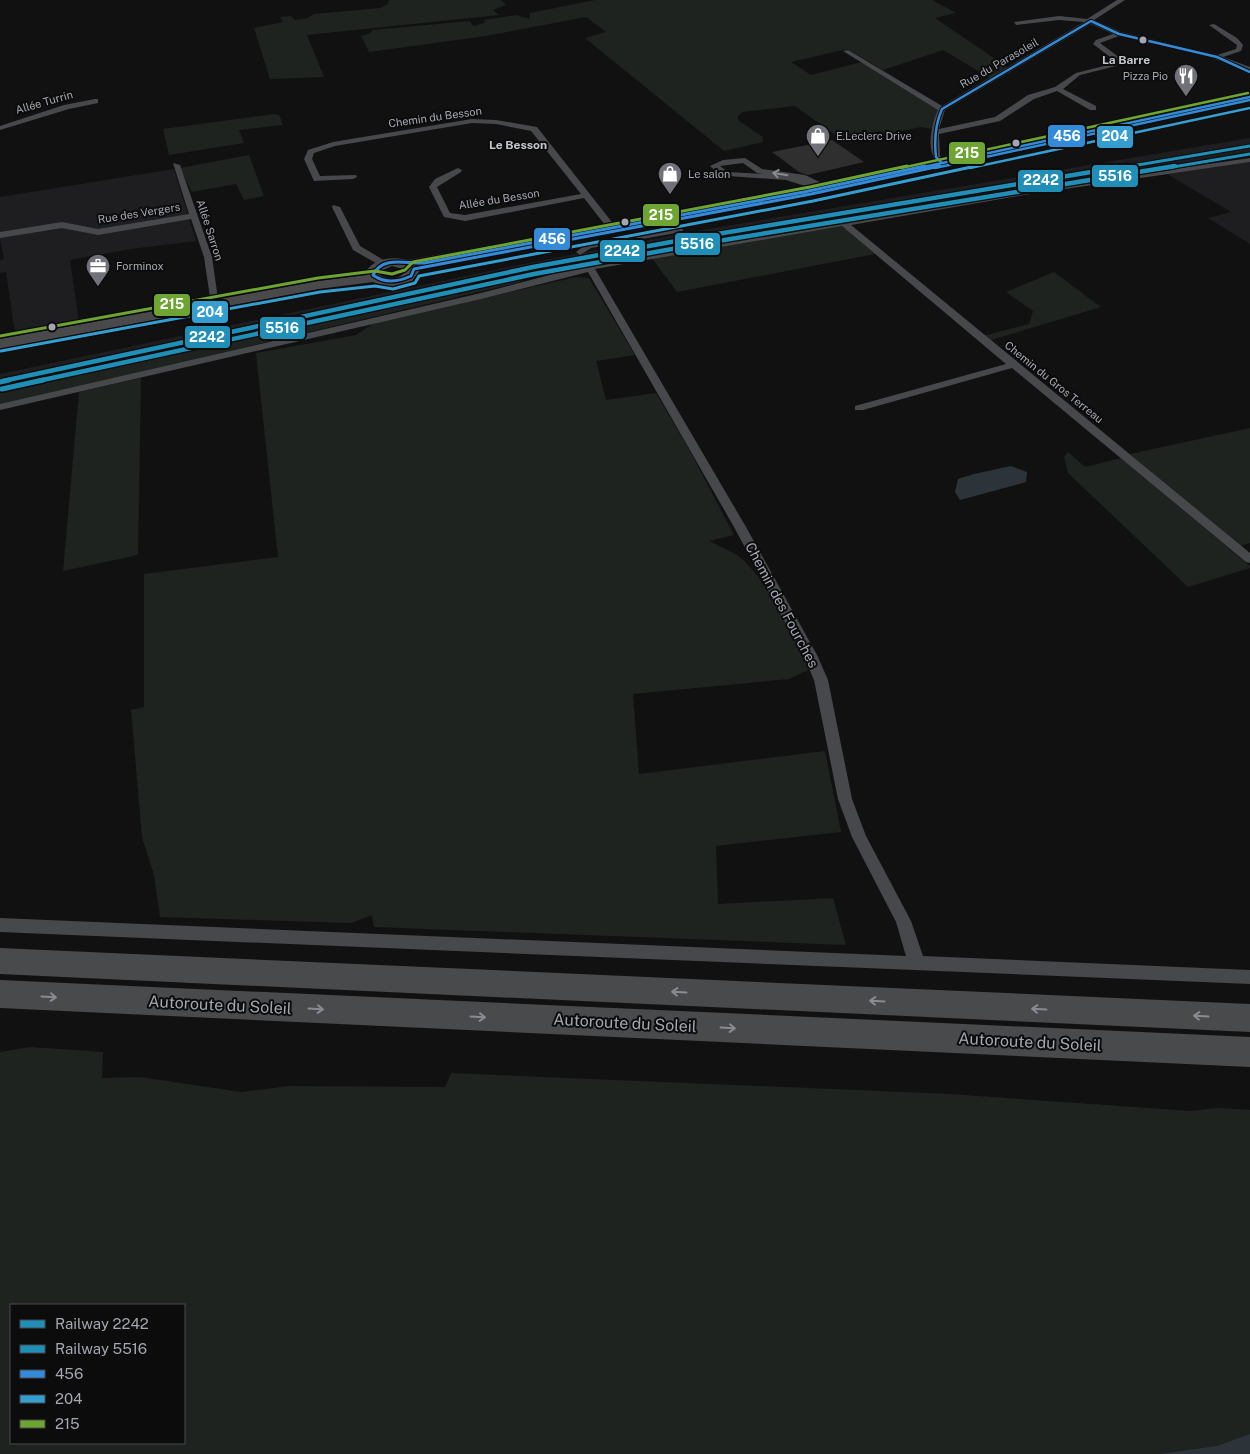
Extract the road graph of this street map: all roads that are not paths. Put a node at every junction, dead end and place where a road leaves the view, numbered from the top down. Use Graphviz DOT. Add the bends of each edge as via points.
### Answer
graph roads {
  1 [pos="1122,0"];
  2 [pos="1091,21"];
  3 [pos="1016,23"];
  4 [pos="1212,25"];
  5 [pos="1119,34"];
  6 [pos="846,51"];
  7 [pos="1217,57"];
  8 [pos="1250,71"];
  9 [pos="1058,89"];
  10 [pos="1250,99"];
  11 [pos="95,101"];
  12 [pos="1092,108"];
  13 [pos="942,109"];
  14 [pos="0,128"];
  15 [pos="936,132"];
  16 [pos="1250,160"];
  17 [pos="942,163"];
  18 [pos="176,165"];
  19 [pos="458,170"];
  20 [pos="353,178"];
  21 [pos="826,187"];
  22 [pos="804,192"];
  23 [pos="586,195"];
  24 [pos="336,207"];
  25 [pos="194,216"];
  26 [pos="673,220"];
  27 [pos="844,223"];
  28 [pos="612,228"];
  29 [pos="0,235"];
  30 [pos="580,252"];
  31 [pos="411,267"];
  32 [pos="590,268"];
  33 [pos="377,271"];
  34 [pos="216,304"];
  35 [pos="0,344"];
  36 [pos="1012,364"];
  37 [pos="0,407"];
  38 [pos="859,408"];
  39 [pos="1250,559"];
  40 [pos="0,925"];
  41 [pos="915,957"];
  42 [pos="0,962"];
  43 [pos="1250,977"];
  44 [pos="0,994"];
  45 [pos="1250,1018"];
  46 [pos="1250,1052"];
  1 -- 2 [label="street, Rue du Parasoleil" via="1090,18"];
  2 -- 3 [label="street" via="1059,18"];
  2 -- 5 [label="street"];
  2 -- 13 [label="street, Rue du Parasoleil"];
  4 -- 7 [label="street" via="1240,45 1239,50"];
  5 -- 7 [label="street"];
  5 -- 9 [label="street" via="1096,44 1114,56 1118,61 1114,65 1078,74"];
  6 -- 13 [label="street"];
  7 -- 8 [label="street"];
  9 -- 12 [label="street"];
  9 -- 15 [label="street" via="1031,97 997,119"];
  10 -- 17 [label="main road"];
  10 -- 26 [label="main road" via="858,184"];
  11 -- 14 [label="street, Allée Turrin"];
  13 -- 15 [label="street"];
  15 -- 17 [label="street" via="936,157"];
  16 -- 27 [label="street"];
  17 -- 21 [label="main road"];
  18 -- 25 [label="street, Allée Sarron"];
  19 -- 23 [label="street, Allée du Besson" via="433,187 447,214 454,217 465,218"];
  20 -- 23 [label="street, Chemin du Besson" via="317,179 308,159 311,152 333,144 391,133 483,120 534,129"];
  21 -- 22 [label="main road"];
  21 -- 22 [label="street, one-way" via="802,177 760,171 745,160 714,166 728,174 797,180 809,185"];
  22 -- 28 [label="main road"];
  23 -- 28 [label="street, Chemin du Besson"];
  24 -- 33 [label="street" via="356,248"];
  25 -- 29 [label="street, Rue des Vergers" via="98,232 62,225"];
  25 -- 34 [label="street, Allée Sarron" via="208,257"];
  26 -- 30 [label="street" via="679,230 588,246"];
  26 -- 31 [label="main road"];
  27 -- 32 [label="street"];
  27 -- 36 [label="street, Chemin du Gros Terreau"];
  28 -- 31 [label="main road"];
  31 -- 33 [label="main road" via="397,262"];
  31 -- 33 [label="main road" via="411,276 400,281 385,282"];
  32 -- 37 [label="street" via="415,312"];
  32 -- 41 [label="street, Chemin des Fourches" via="736,519 810,655 821,680 845,798 859,837 903,921"];
  33 -- 34 [label="main road"];
  34 -- 35 [label="main road"];
  36 -- 38 [label="street"];
  36 -- 39 [label="street, Chemin du Gros Terreau"];
  40 -- 41 [label="street"];
  41 -- 43 [label="street"];
  45 -- 42 [label="highway, one-way"];
  44 -- 46 [label="highway, Autoroute du Soleil, one-way"];
}
